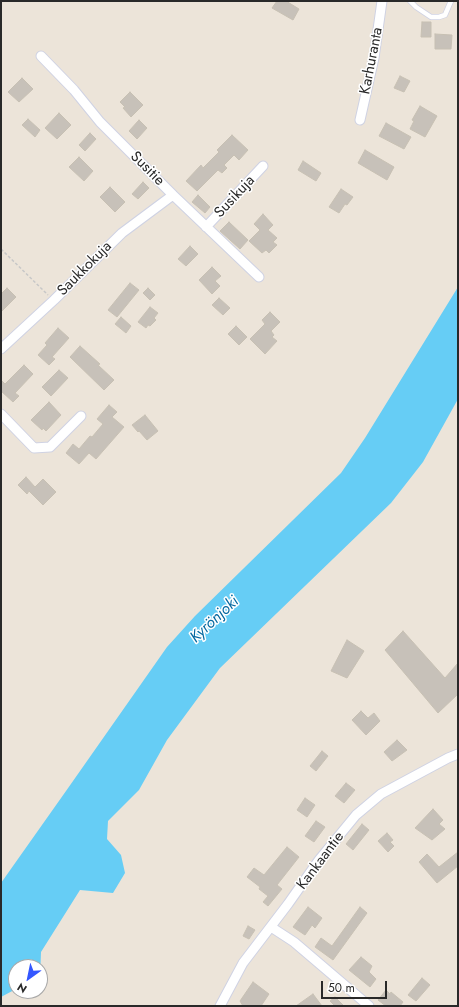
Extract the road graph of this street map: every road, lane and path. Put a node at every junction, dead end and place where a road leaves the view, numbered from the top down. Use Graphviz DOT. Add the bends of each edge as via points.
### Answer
graph roads {
  1 [pos="382,1"];
  2 [pos="410,1"];
  3 [pos="451,1"];
  4 [pos="41,56"];
  5 [pos="360,120"];
  6 [pos="263,166"];
  7 [pos="172,195"];
  8 [pos="206,227"];
  9 [pos="1,248"];
  10 [pos="259,277"];
  11 [pos="54,300"];
  12 [pos="1,349"];
  13 [pos="1,414"];
  14 [pos="82,416"];
  15 [pos="458,754"];
  16 [pos="271,927"];
  17 [pos="220,1006"];
  18 [pos="369,1006"];
  1 -- 5 [label="street, Karhuranta" via="374,58"];
  2 -- 3 [label="lane" via="432,17 445,15"];
  4 -- 7 [label="street, Susitie" via="100,122"];
  6 -- 8 [label="street, Susikuja"];
  7 -- 8 [label="street, Susitie"];
  7 -- 11 [label="street, Saukkokuja" via="122,233"];
  8 -- 10 [label="street, Susitie"];
  9 -- 11 [label="path"];
  11 -- 12 [label="street, Saukkokuja"];
  13 -- 14 [label="street" via="34,448 50,447"];
  15 -- 16 [label="street, Kankaantie" via="380,794 356,816 319,860"];
  16 -- 17 [label="street, Kankaantie" via="243,963"];
  16 -- 18 [label="street" via="294,942"];
}
